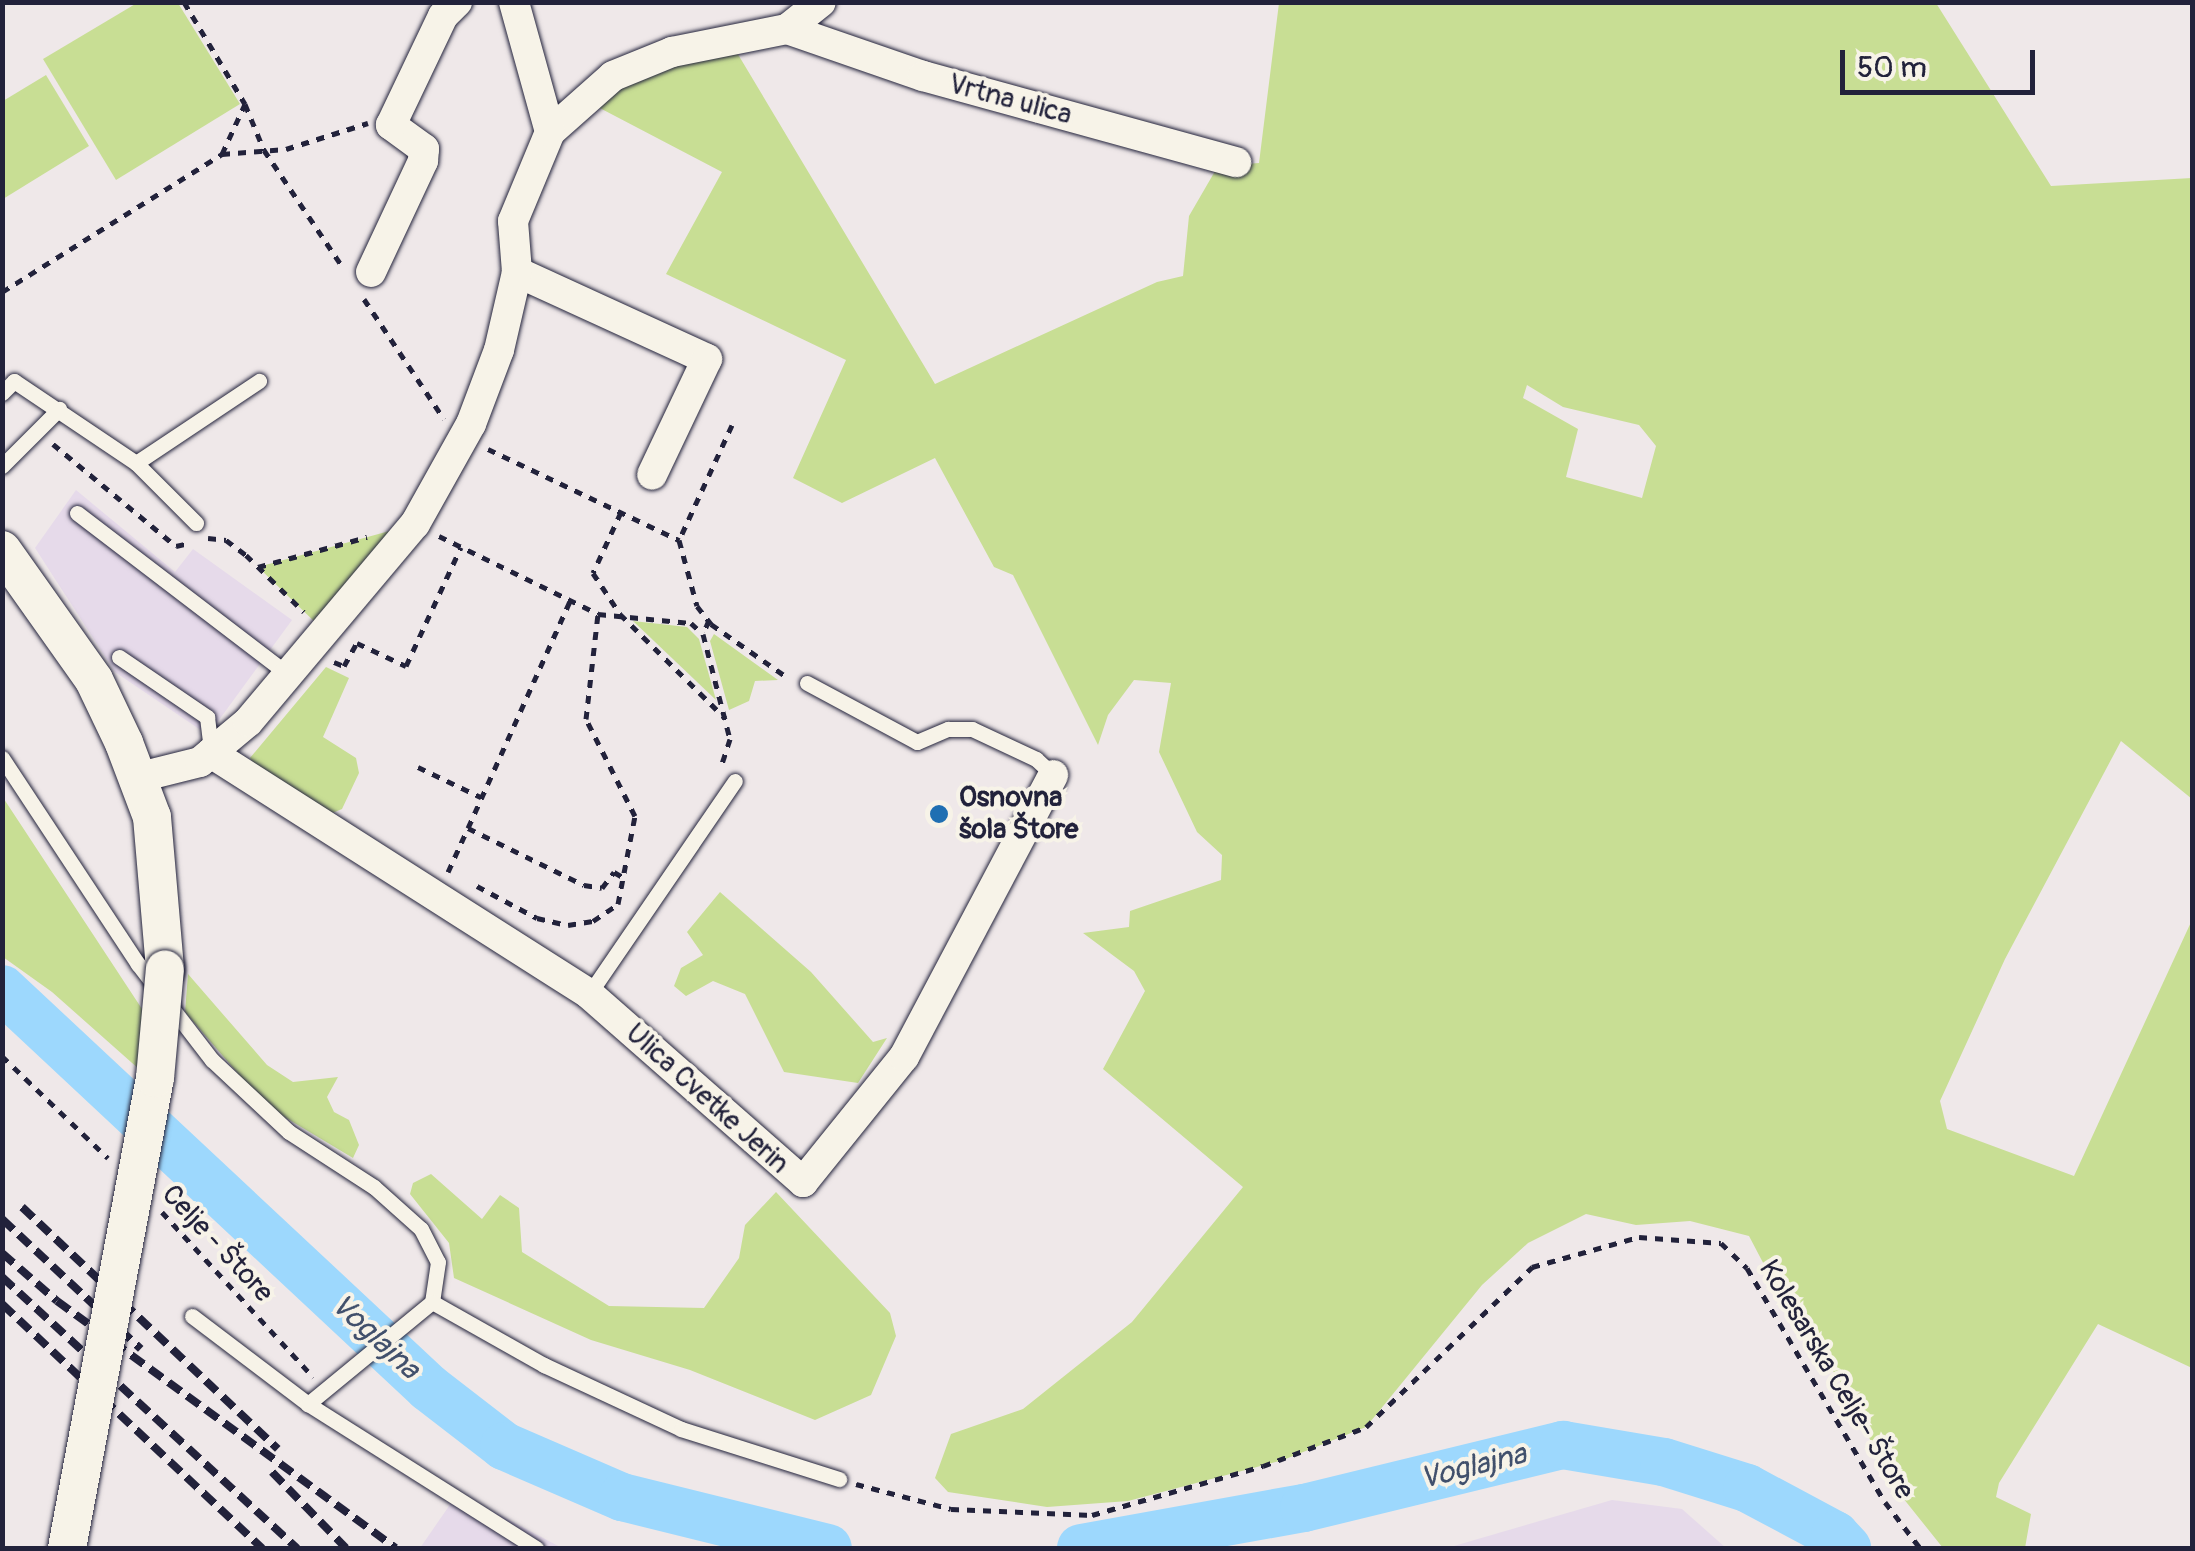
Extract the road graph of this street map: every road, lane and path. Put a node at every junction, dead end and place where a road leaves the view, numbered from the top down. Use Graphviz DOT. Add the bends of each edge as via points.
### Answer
graph roads {
  1 [pos="184,2"];
  2 [pos="457,2"];
  3 [pos="514,2"];
  4 [pos="820,2"];
  5 [pos="787,29"];
  6 [pos="245,104"];
  7 [pos="550,132"];
  8 [pos="408,136"];
  9 [pos="264,150"];
  10 [pos="222,154"];
  11 [pos="1236,162"];
  12 [pos="518,272"];
  13 [pos="361,284"];
  14 [pos="2,292"];
  15 [pos="259,382"];
  16 [pos="2,393"];
  17 [pos="59,409"];
  18 [pos="732,425"];
  19 [pos="462,440"];
  20 [pos="136,463"];
  21 [pos="2,466"];
  22 [pos="652,475"];
  23 [pos="621,512"];
  24 [pos="77,513"];
  25 [pos="196,523"];
  26 [pos="415,524"];
  27 [pos="680,540"];
  28 [pos="461,547"];
  29 [pos="2,550"];
  30 [pos="258,567"];
  31 [pos="570,601"];
  32 [pos="598,614"];
  33 [pos="620,614"];
  34 [pos="709,620"];
  35 [pos="703,634"];
  36 [pos="119,657"];
  37 [pos="328,659"];
  38 [pos="290,676"];
  39 [pos="807,683"];
  40 [pos="725,718"];
  41 [pos="211,753"];
  42 [pos="2,758"];
  43 [pos="418,767"];
  44 [pos="1053,775"];
  45 [pos="136,778"];
  46 [pos="730,788"];
  47 [pos="482,797"];
  48 [pos="468,828"];
  49 [pos="433,865"];
  50 [pos="448,872"];
  51 [pos="626,879"];
  52 [pos="590,994"];
  53 [pos="2,1056"];
  54 [pos="118,1168"];
  55 [pos="156,1206"];
  56 [pos="432,1302"];
  57 [pos="192,1316"];
  58 [pos="326,1374"];
  59 [pos="308,1404"];
  60 [pos="839,1479"];
  61 [pos="67,1548"];
  62 [pos="536,1548"];
  63 [pos="1920,1548"];
  1 -- 6 [label="path"];
  2 -- 8 [label="street" via="443,16 391,125"];
  3 -- 7 [label="street"];
  4 -- 5 [label="street"];
  5 -- 7 [label="street" via="672,52 613,76"];
  5 -- 11 [label="street, Vrtna ulica" via="923,76"];
  6 -- 9 [label="path"];
  6 -- 10 [label="path"];
  7 -- 12 [label="street" via="513,221"];
  8 -- 9 [label="path" via="369,123 312,143"];
  8 -- 13 [label="street" via="424,149 423,161"];
  9 -- 10 [label="path"];
  9 -- 13 [label="path"];
  10 -- 14 [label="path"];
  12 -- 19 [label="street" via="499,350"];
  12 -- 22 [label="street" via="707,359"];
  13 -- 19 [label="path"];
  15 -- 20 [label="lane"];
  16 -- 17 [label="lane" via="14,381"];
  17 -- 20 [label="lane"];
  17 -- 21 [label="lane"];
  18 -- 27 [label="path"];
  19 -- 23 [label="path"];
  19 -- 26 [label="street"];
  20 -- 25 [label="lane"];
  23 -- 27 [label="path"];
  23 -- 33 [label="path" via="593,573"];
  24 -- 38 [label="lane"];
  26 -- 28 [label="path"];
  26 -- 30 [label="path"];
  26 -- 38 [label="street"];
  27 -- 34 [label="path" via="697,606"];
  28 -- 31 [label="path"];
  28 -- 37 [label="path" via="406,666 357,643 344,666"];
  29 -- 45 [label="street" via="94,680"];
  31 -- 32 [label="path"];
  31 -- 47 [label="path"];
  32 -- 33 [label="path"];
  32 -- 51 [label="path" via="586,718 635,816"];
  33 -- 35 [label="path" via="691,624"];
  33 -- 40 [label="path"];
  34 -- 35 [label="path"];
  34 -- 39 [label="path" via="779,675"];
  35 -- 40 [label="path"];
  36 -- 41 [label="lane" via="207,717"];
  38 -- 41 [label="street"];
  39 -- 44 [label="lane" via="917,742 948,729 972,729 1036,759"];
  40 -- 46 [label="path" via="730,739 718,774"];
  41 -- 45 [label="street"];
  41 -- 52 [label="street, Ulica Cvetke Jerin"];
  42 -- 56 [label="lane" via="138,964 212,1060 289,1132 374,1186 421,1229 438,1262"];
  43 -- 47 [label="path"];
  44 -- 52 [label="street, Ulica Cvetke Jerin" via="904,1057 803,1182"];
  45 -- 61 [label="street, bridge" via="152,817 165,969 155,1078"];
  46 -- 52 [label="lane"];
  47 -- 48 [label="path"];
  48 -- 50 [label="path"];
  48 -- 51 [label="path" via="584,885 602,888 614,872"];
  49 -- 50 [label="path"];
  50 -- 51 [label="path" via="537,918 568,925 593,921 618,904"];
  53 -- 54 [label="path"];
  55 -- 58 [label="path, Celje - Štore" via="317,1382"];
  56 -- 59 [label="lane"];
  56 -- 60 [label="lane" via="544,1365 682,1429"];
  57 -- 59 [label="lane"];
  59 -- 62 [label="lane"];
  60 -- 63 [label="path, Kolesarska Celje- Štore" via="951,1509 1092,1515 1262,1466 1366,1427 1532,1267 1655,1238 1720,1242 1748,1268 1885,1502"];
}
